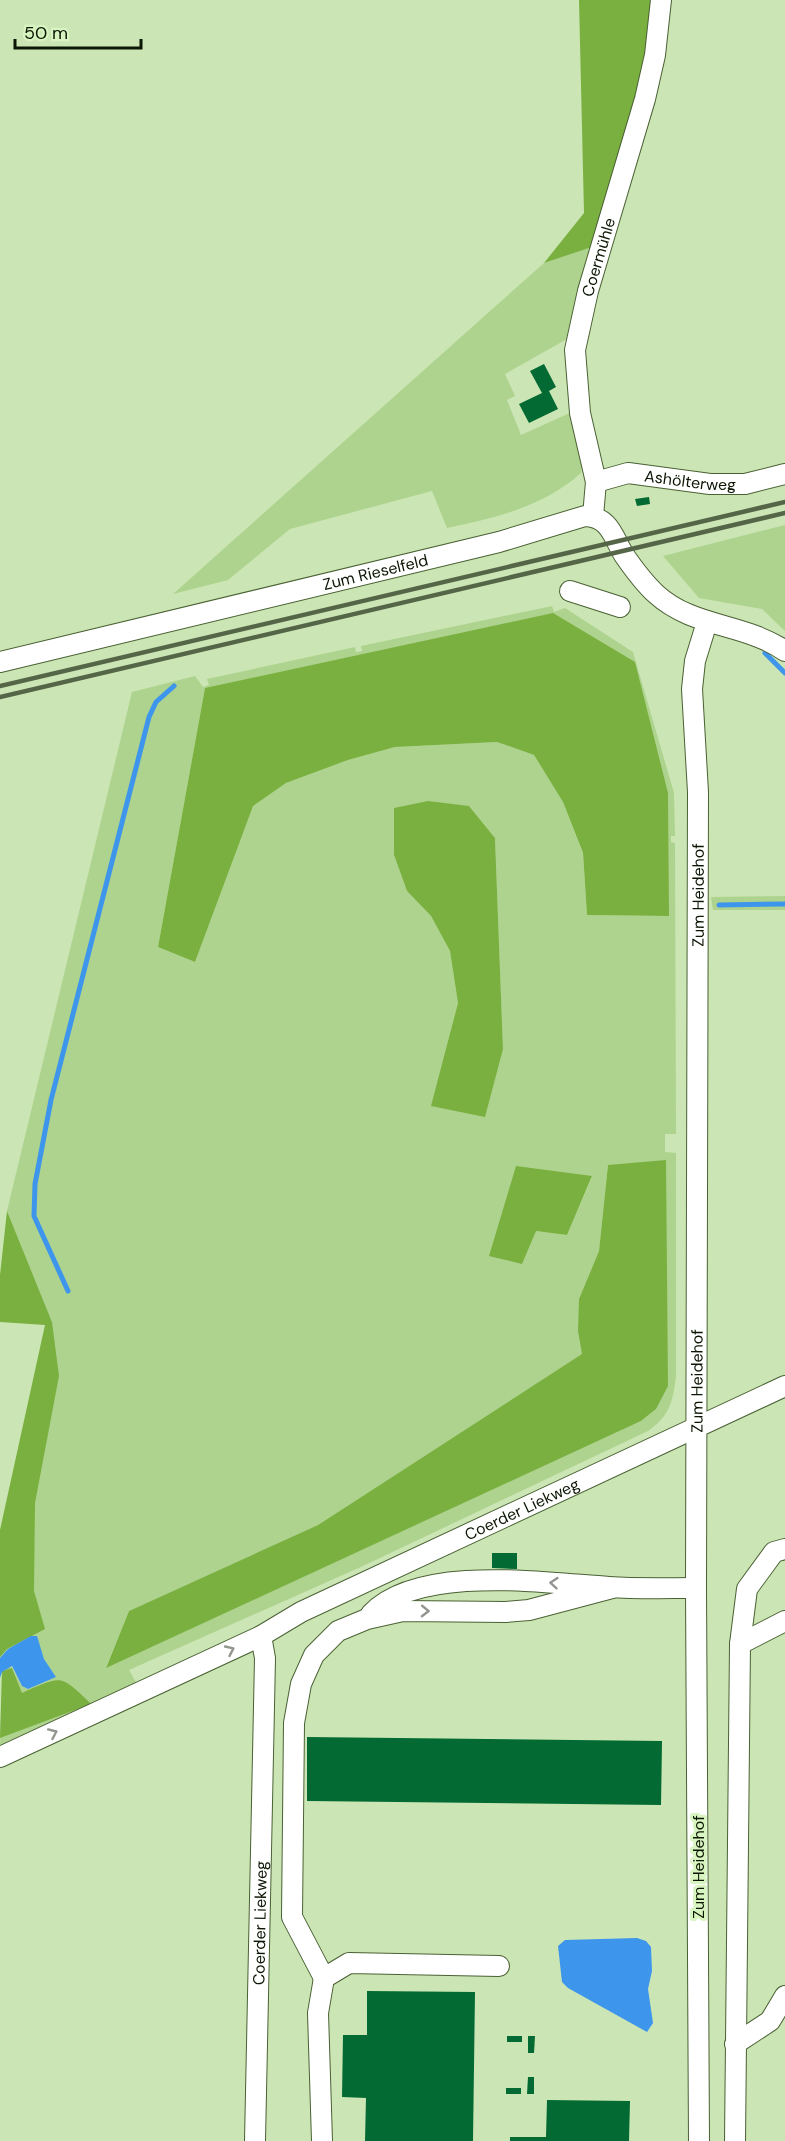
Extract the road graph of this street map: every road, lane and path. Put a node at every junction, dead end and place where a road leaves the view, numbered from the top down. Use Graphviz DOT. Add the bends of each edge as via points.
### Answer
graph roads {
  1 [pos="661,0"];
  2 [pos="785,474"];
  3 [pos="596,482"];
  4 [pos="593,516"];
  5 [pos="570,591"];
  6 [pos="620,607"];
  7 [pos="707,622"];
  8 [pos="785,651"];
  9 [pos="0,662"];
  10 [pos="785,1386"];
  11 [pos="698,1427"];
  12 [pos="785,1549"];
  13 [pos="612,1587"];
  14 [pos="696,1588"];
  15 [pos="367,1619"];
  16 [pos="785,1621"];
  17 [pos="261,1636"];
  18 [pos="740,1644"];
  19 [pos="0,1757"];
  20 [pos="499,1966"];
  21 [pos="324,1978"];
  22 [pos="785,1996"];
  23 [pos="735,2044"];
  24 [pos="255,2141"];
  25 [pos="322,2141"];
  26 [pos="699,2141"];
  27 [pos="735,2141"];
  1 -- 3 [label="street, Coermühle" via="645,99 588,291 575,350 580,413"];
  2 -- 3 [label="street, Ashölterweg" via="745,484 710,484 628,472"];
  3 -- 4 [label="street, Coermühle"];
  4 -- 7 [label="street" via="602,519 612,531 624,555 654,593 674,608"];
  4 -- 9 [label="street, Zum Rieselfeld"];
  5 -- 6 [label="street"];
  7 -- 8 [label="street" via="770,640"];
  7 -- 11 [label="street, Zum Heidehof" via="695,661 692,689 698,792"];
  10 -- 11 [label="street, Coerder Liekweg"];
  11 -- 14 [label="street, Zum Heidehof"];
  11 -- 17 [label="street, Coerder Liekweg" via="301,1612"];
  12 -- 18 [label="street" via="774,1552 747,1589"];
  13 -- 14 [label="street"];
  15 -- 13 [label="street, one-way" via="403,1611 529,1610"];
  13 -- 15 [label="street, one-way" via="454,1581 408,1592 381,1604"];
  14 -- 26 [label="street, Zum Heidehof"];
  15 -- 21 [label="street" via="338,1631 315,1655 301,1684 294,1723 292,1917"];
  16 -- 18 [label="street"];
  19 -- 17 [label="street, Coerder Liekweg, one-way"];
  17 -- 24 [label="street, Coerder Liekweg" via="265,1670"];
  18 -- 23 [label="street"];
  20 -- 21 [label="street" via="349,1963"];
  21 -- 25 [label="street" via="318,2013"];
  22 -- 23 [label="street" via="770,2021"];
  23 -- 27 [label="street"];
}
